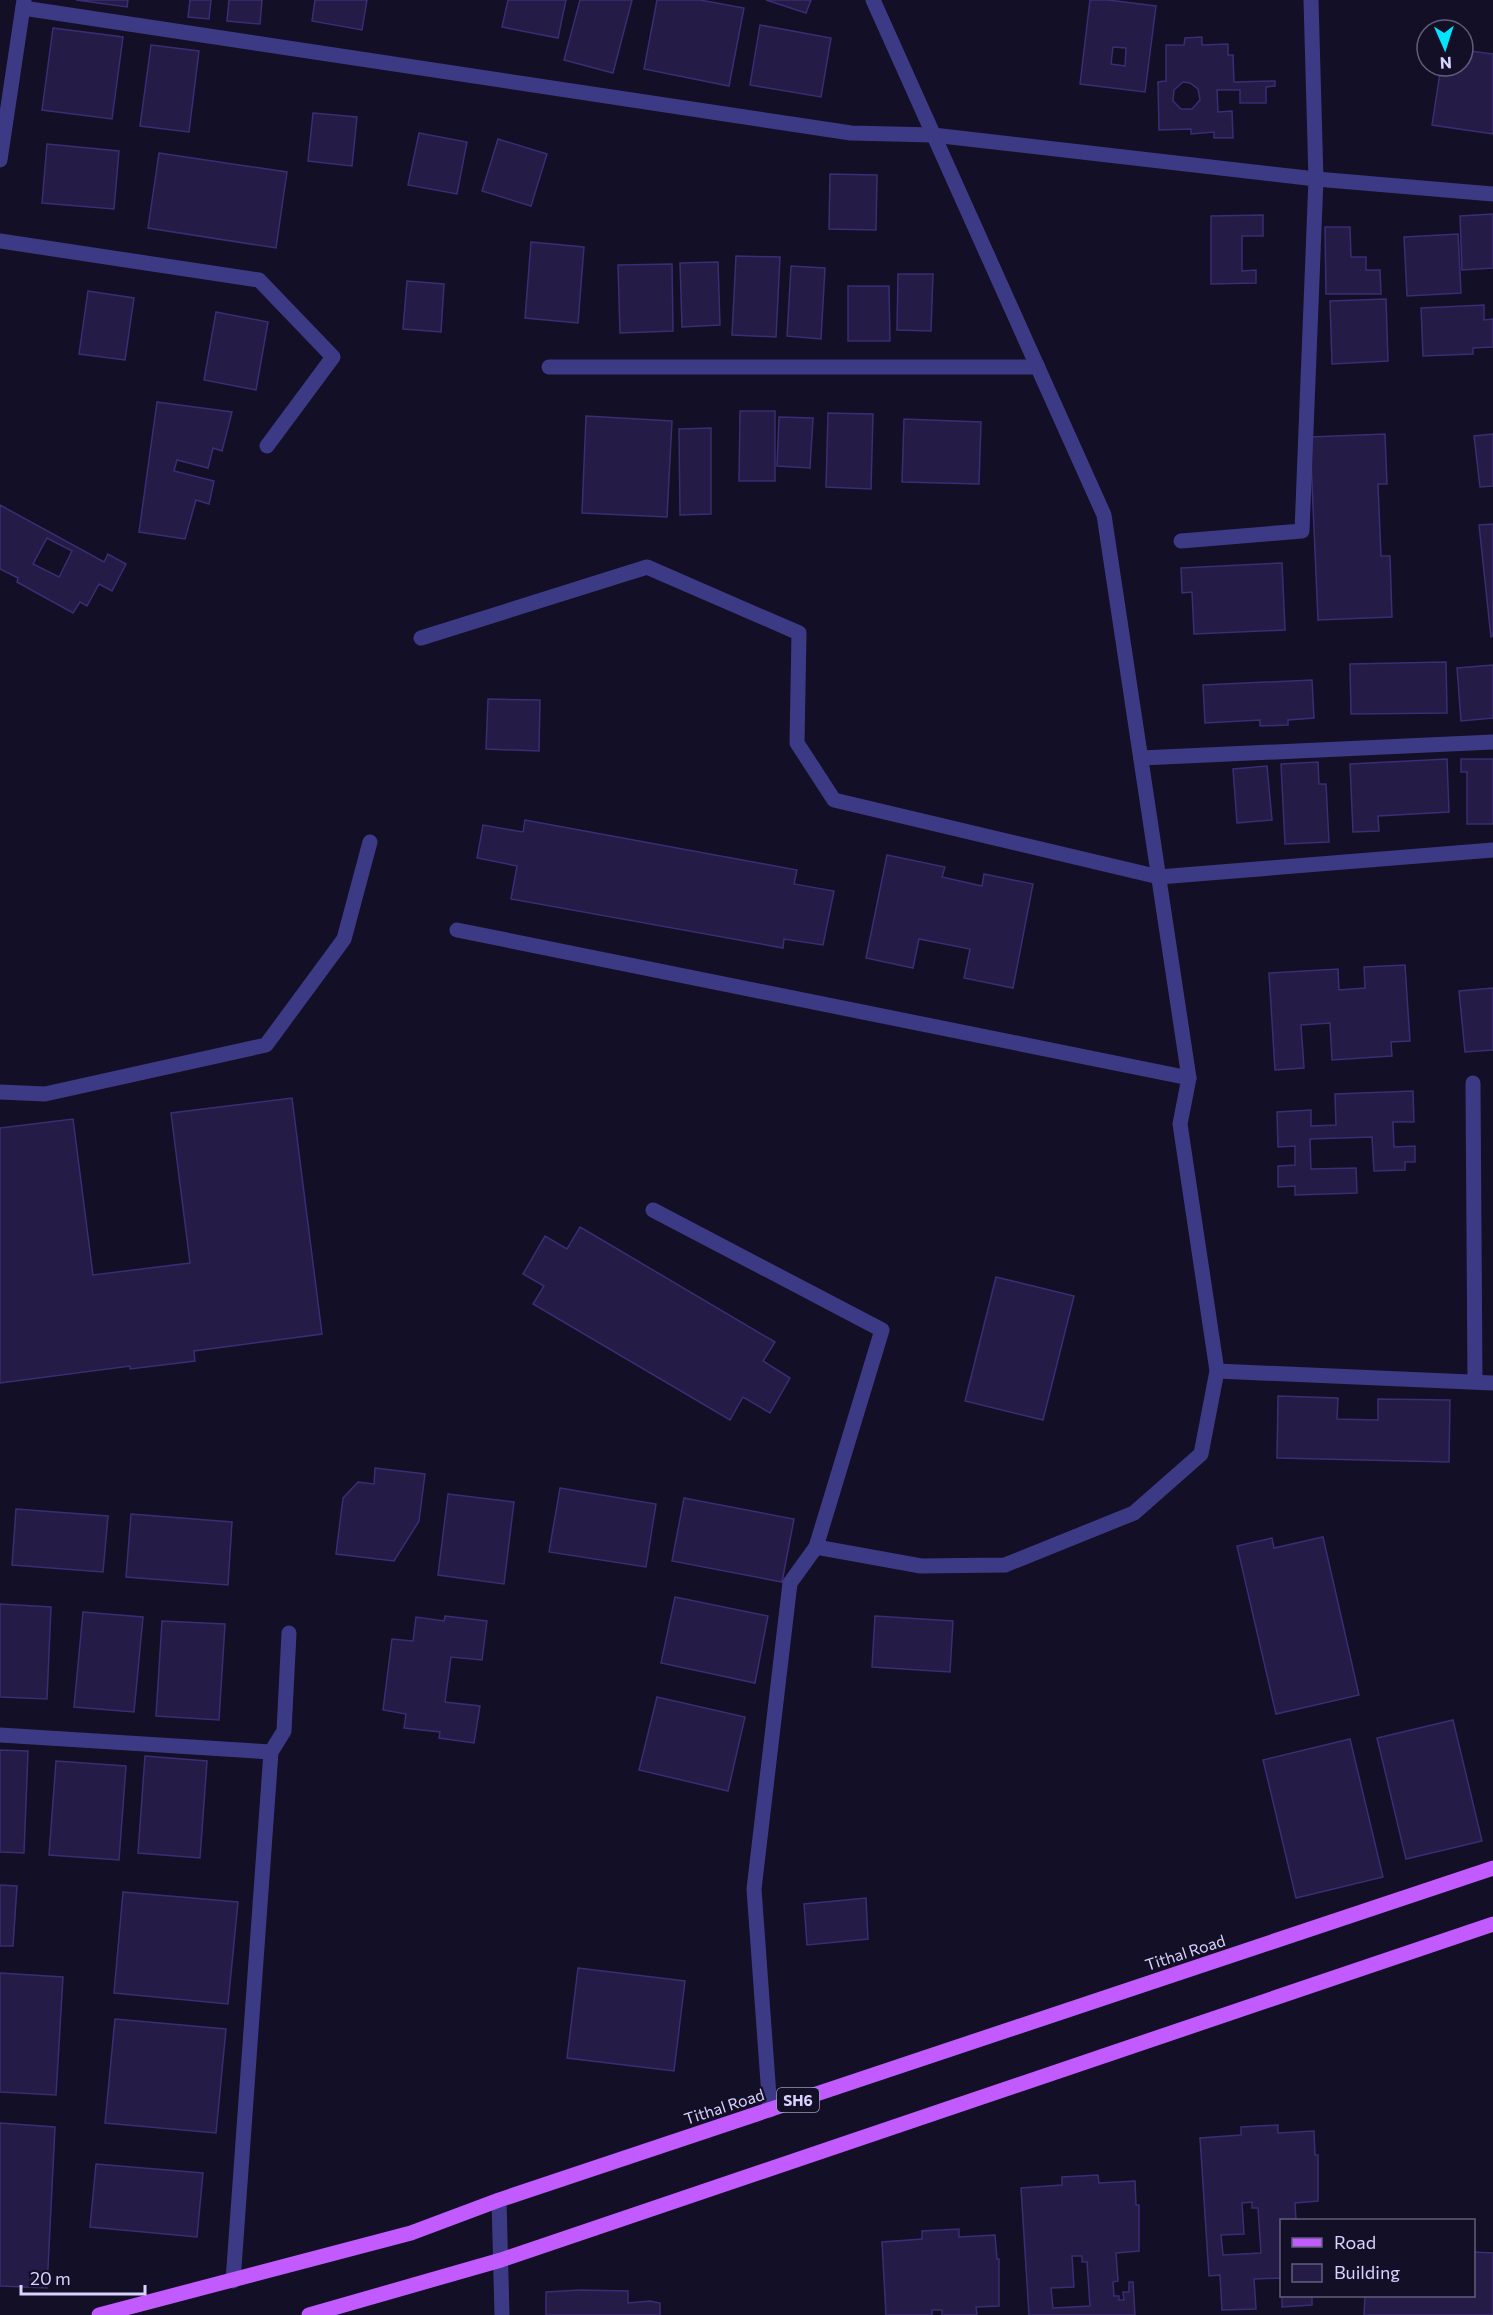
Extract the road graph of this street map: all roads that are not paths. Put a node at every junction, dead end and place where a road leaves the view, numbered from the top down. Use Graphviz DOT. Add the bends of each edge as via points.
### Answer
graph roads {
  1 [pos="873,0"];
  2 [pos="1311,0"];
  3 [pos="23,4"];
  4 [pos="933,135"];
  5 [pos="0,160"];
  6 [pos="1316,179"];
  7 [pos="1493,194"];
  8 [pos="0,241"];
  9 [pos="549,367"];
  10 [pos="1038,367"];
  11 [pos="267,446"];
  12 [pos="1181,541"];
  13 [pos="421,638"];
  14 [pos="1493,742"];
  15 [pos="1141,758"];
  16 [pos="370,842"];
  17 [pos="1493,850"];
  18 [pos="1159,877"];
  19 [pos="456,930"];
  20 [pos="1189,1078"];
  21 [pos="1473,1083"];
  22 [pos="0,1092"];
  23 [pos="653,1210"];
  24 [pos="1217,1371"];
  25 [pos="1475,1382"];
  26 [pos="1493,1383"];
  27 [pos="816,1547"];
  28 [pos="289,1633"];
  29 [pos="0,1735"];
  30 [pos="271,1752"];
  31 [pos="1493,1868"];
  32 [pos="1493,1924"];
  33 [pos="770,2110"];
  34 [pos="499,2200"];
  35 [pos="501,2260"];
  36 [pos="233,2281"];
  37 [pos="99,2315"];
  38 [pos="309,2315"];
  39 [pos="502,2315"];
  1 -- 4 [label="street"];
  2 -- 6 [label="street"];
  3 -- 4 [label="street" via="851,133"];
  3 -- 5 [label="street"];
  4 -- 6 [label="street"];
  4 -- 10 [label="street"];
  6 -- 7 [label="street"];
  6 -- 12 [label="street" via="1302,531"];
  8 -- 11 [label="street" via="259,280 333,357"];
  9 -- 10 [label="street"];
  10 -- 15 [label="street" via="1104,515"];
  13 -- 18 [label="street" via="647,567 799,633 797,742 834,800"];
  14 -- 15 [label="street"];
  15 -- 18 [label="street"];
  16 -- 22 [label="street" via="344,939 266,1045 45,1094"];
  17 -- 18 [label="street"];
  18 -- 20 [label="street"];
  19 -- 20 [label="street"];
  20 -- 24 [label="street" via="1180,1124"];
  21 -- 25 [label="street"];
  23 -- 27 [label="street" via="882,1330"];
  24 -- 25 [label="street"];
  24 -- 27 [label="street" via="1200,1454 1134,1513 1005,1565 921,1566"];
  25 -- 26 [label="street"];
  27 -- 33 [label="street" via="790,1583 754,1889"];
  28 -- 30 [label="street" via="284,1731"];
  29 -- 30 [label="street"];
  30 -- 36 [label="street"];
  31 -- 33 [label="main road, Tithal Road / SH6"];
  32 -- 35 [label="main road"];
  33 -- 34 [label="main road, Tithal Road / SH6"];
  34 -- 35 [label="street"];
  34 -- 36 [label="main road, Tithal Road / SH6" via="411,2233"];
  35 -- 38 [label="main road"];
  35 -- 39 [label="street"];
  36 -- 37 [label="main road, Tithal Road / SH6"];
}
